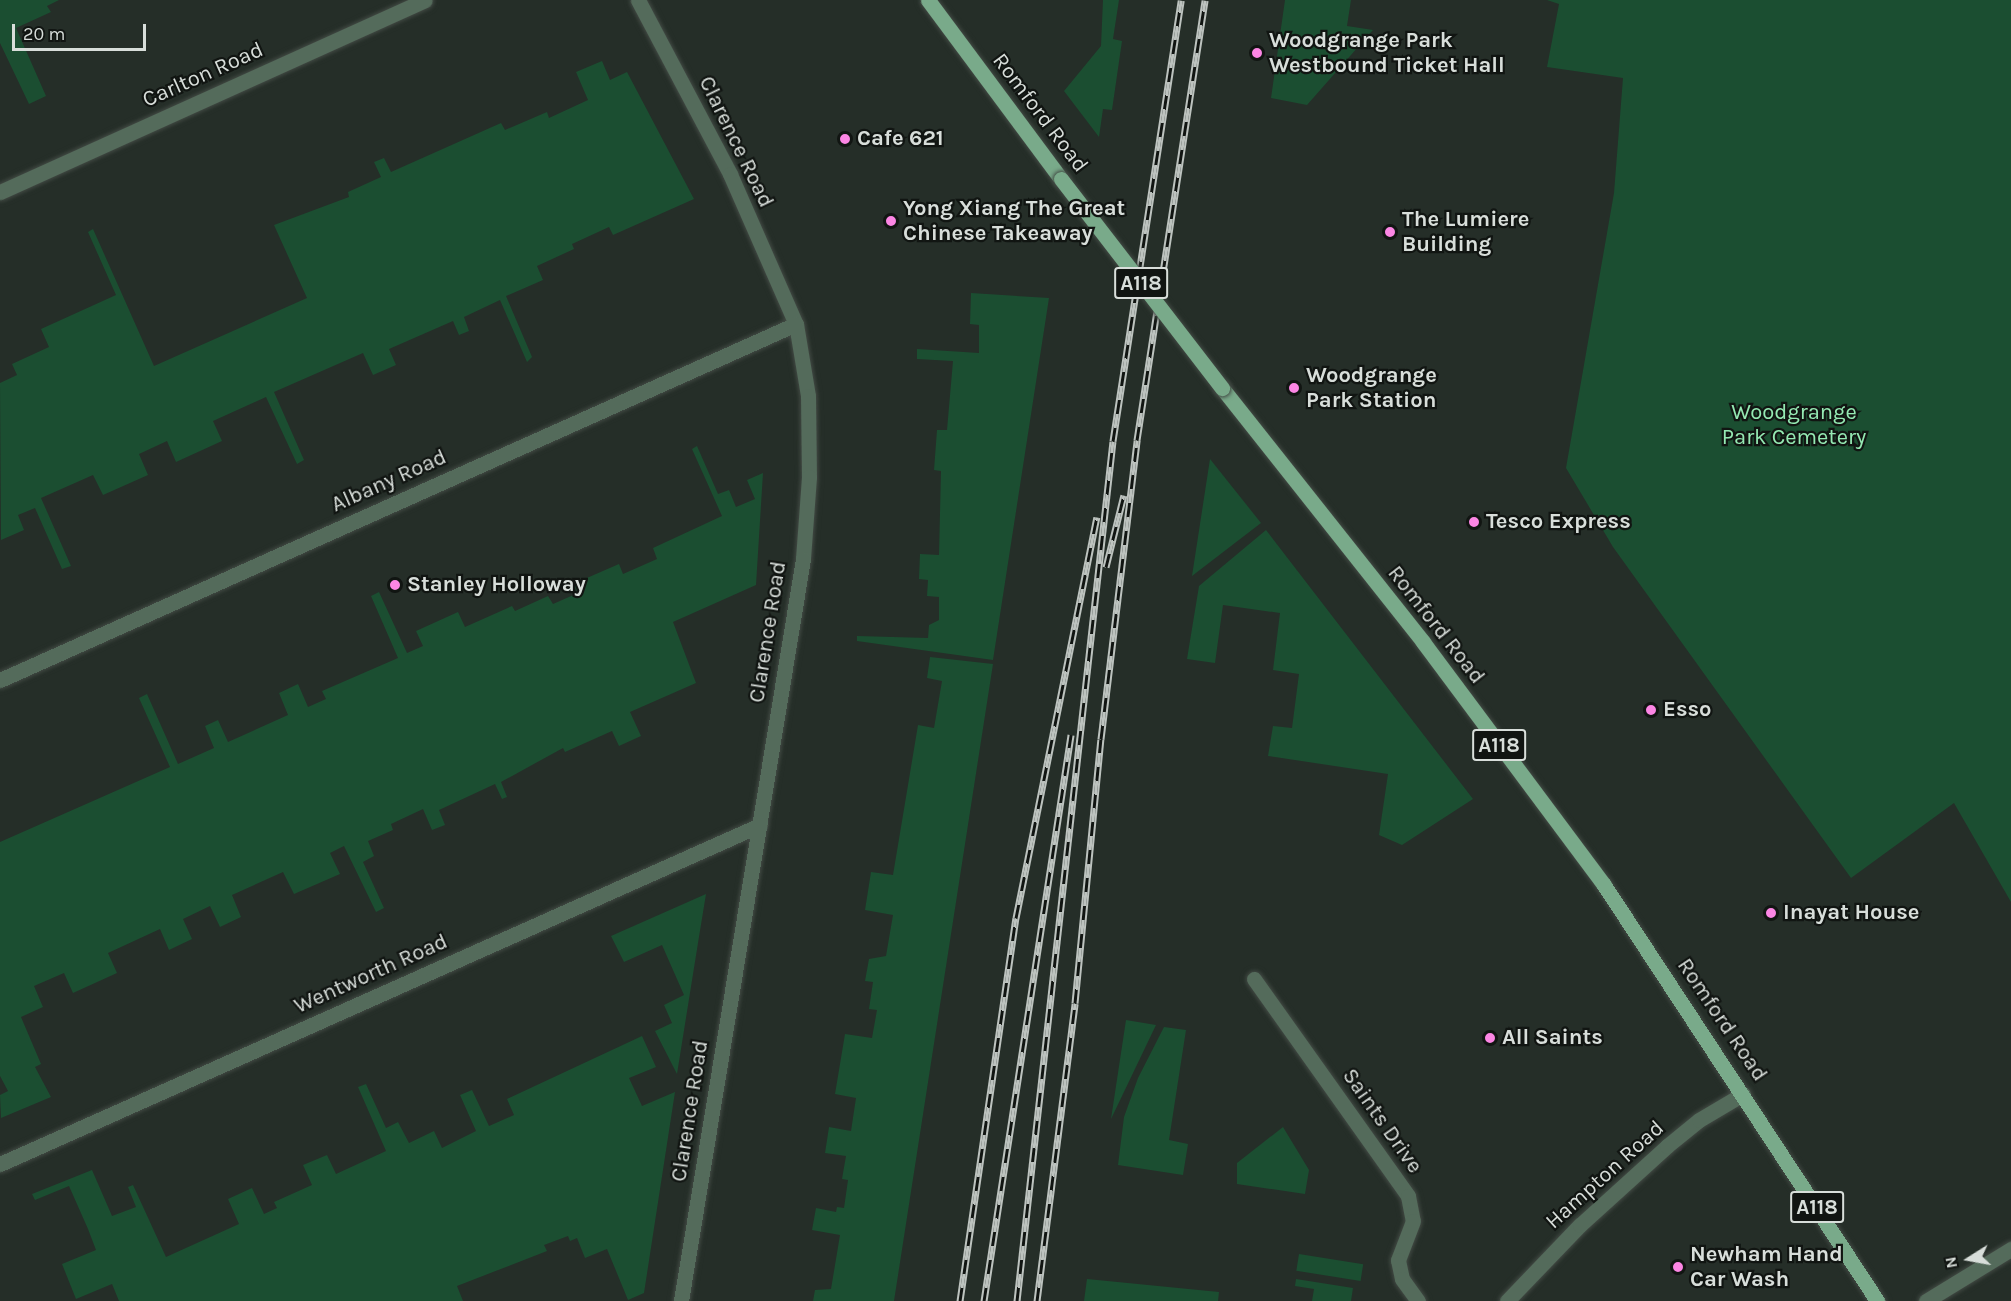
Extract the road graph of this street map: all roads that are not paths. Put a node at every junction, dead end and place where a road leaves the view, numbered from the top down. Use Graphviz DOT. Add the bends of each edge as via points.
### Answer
graph roads {
  1 [pos="426,0"];
  2 [pos="638,0"];
  3 [pos="928,0"];
  4 [pos="0,192"];
  5 [pos="796,324"];
  6 [pos="0,680"];
  7 [pos="760,825"];
  8 [pos="1254,979"];
  9 [pos="1743,1094"];
  10 [pos="0,1164"];
  11 [pos="2011,1249"];
  12 [pos="681,1301"];
  13 [pos="1418,1301"];
  14 [pos="1507,1301"];
  15 [pos="1877,1301"];
  16 [pos="1926,1301"];
  1 -- 4 [label="street, Carlton Road"];
  2 -- 5 [label="street, Clarence Road" via="730,174"];
  3 -- 9 [label="main road, Romford Road / A118, bridge" via="1222,388 1423,642 1604,885"];
  5 -- 6 [label="street, Albany Road"];
  5 -- 7 [label="street, Clarence Road" via="808,396 806,524"];
  7 -- 10 [label="street, Wentworth Road"];
  7 -- 12 [label="street, Clarence Road"];
  8 -- 13 [label="street, Saints Drive" via="1408,1196 1413,1221 1398,1260 1402,1279"];
  9 -- 14 [label="street, Hampton Road" via="1667,1146 1580,1225"];
  9 -- 15 [label="main road, Romford Road / A118"];
  11 -- 16 [label="street"];
}
